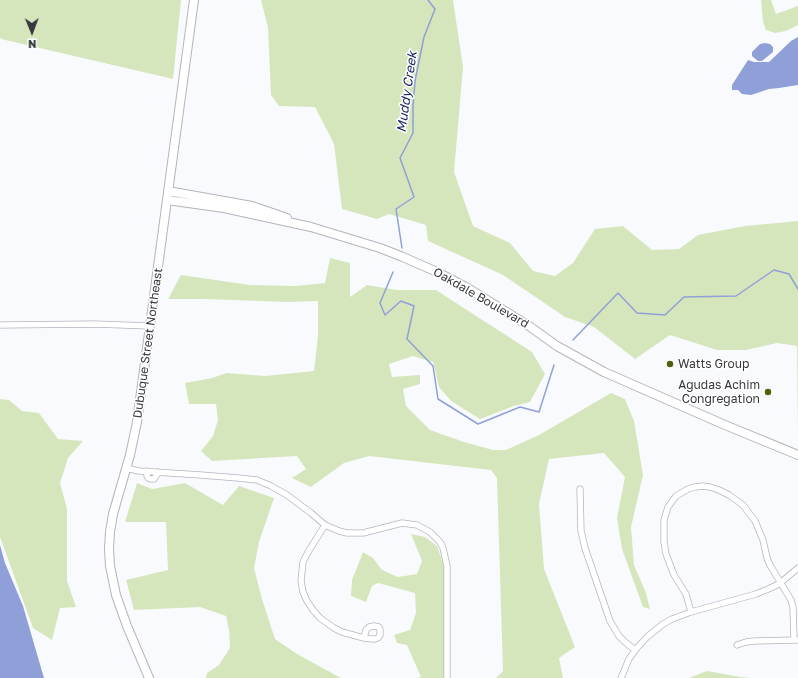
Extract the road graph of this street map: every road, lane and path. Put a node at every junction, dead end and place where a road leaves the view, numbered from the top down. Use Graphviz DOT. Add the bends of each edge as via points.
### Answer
graph roads {
  1 [pos="194,0"];
  2 [pos="168,191"];
  3 [pos="167,200"];
  4 [pos="310,227"];
  5 [pos="1,325"];
  6 [pos="150,326"];
  7 [pos="798,454"];
  8 [pos="126,468"];
  9 [pos="580,489"];
  10 [pos="325,525"];
  11 [pos="798,568"];
  12 [pos="781,582"];
  13 [pos="691,612"];
  14 [pos="364,638"];
  15 [pos="796,640"];
  16 [pos="737,645"];
  17 [pos="635,650"];
  18 [pos="149,678"];
  19 [pos="447,678"];
  20 [pos="621,678"];
  1 -- 2 [label="main road, Dubuque Street Northeast"];
  2 -- 3 [label="main road, Dubuque Street Northeast"];
  2 -- 4 [label="main road, Oakdale Boulevard" via="252,206"];
  3 -- 4 [label="main road, Oakdale Boulevard" via="224,208"];
  3 -- 6 [label="main road, Dubuque Street Northeast"];
  4 -- 7 [label="main road, Oakdale Boulevard" via="380,248 437,272 466,287 557,346 604,372"];
  5 -- 6 [label="street"];
  6 -- 8 [label="main road, Dubuque Street Northeast" via="135,433"];
  8 -- 10 [label="street" via="257,480 287,495"];
  8 -- 18 [label="main road, Dubuque Street Northeast" via="110,532 110,566 119,604"];
  9 -- 17 [label="street" via="581,531 585,548 610,621 619,636"];
  10 -- 14 [label="street" via="303,562 303,592 313,610 326,623 342,632"];
  10 -- 19 [label="street" via="338,531 355,534 409,523 435,536 443,548 447,566"];
  11 -- 12 [label="street"];
  12 -- 13 [label="street" via="756,594"];
  12 -- 13 [label="street" via="770,565 760,529 750,513 719,490 703,486 688,489 676,496 668,507 663,530 670,566 686,594"];
  12 -- 15 [label="street" via="791,600"];
  13 -- 17 [label="street" via="663,624 646,637"];
  15 -- 16 [label="street" via="754,641"];
  17 -- 20 [label="street"];
}
